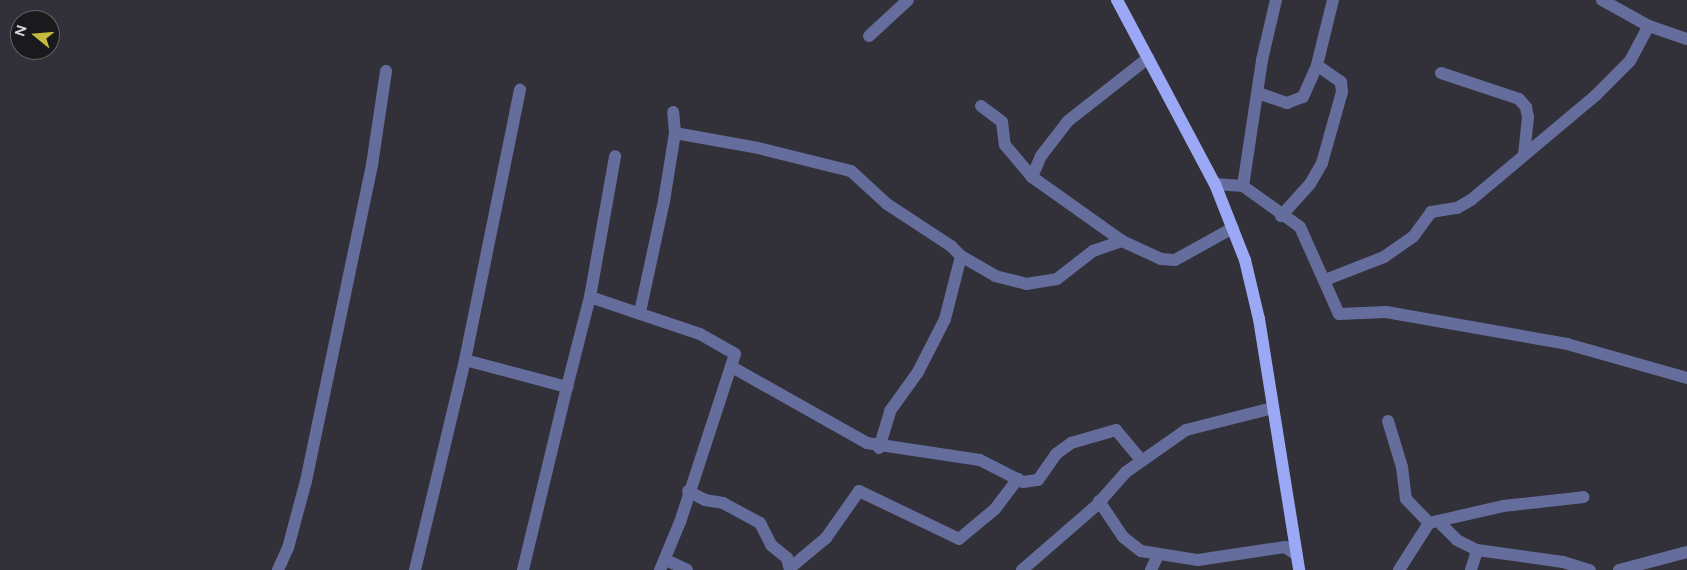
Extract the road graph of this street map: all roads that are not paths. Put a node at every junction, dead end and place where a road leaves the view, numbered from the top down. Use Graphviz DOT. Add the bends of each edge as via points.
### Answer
graph roads {
  1 [pos="908,0"];
  2 [pos="1117,0"];
  3 [pos="1276,0"];
  4 [pos="1333,0"];
  5 [pos="1602,0"];
  6 [pos="1648,26"];
  7 [pos="869,36"];
  8 [pos="1687,39"];
  9 [pos="1148,58"];
  10 [pos="1317,65"];
  11 [pos="386,71"];
  12 [pos="1441,73"];
  13 [pos="520,90"];
  14 [pos="1258,93"];
  15 [pos="981,106"];
  16 [pos="674,112"];
  17 [pos="675,133"];
  18 [pos="1524,155"];
  19 [pos="615,156"];
  20 [pos="1032,177"];
  21 [pos="1215,184"];
  22 [pos="1243,186"];
  23 [pos="1281,216"];
  24 [pos="1232,228"];
  25 [pos="1122,241"];
  26 [pos="961,256"];
  27 [pos="1326,280"];
  28 [pos="590,297"];
  29 [pos="640,312"];
  30 [pos="464,360"];
  31 [pos="732,368"];
  32 [pos="1687,378"];
  33 [pos="567,387"];
  34 [pos="1273,408"];
  35 [pos="1388,421"];
  36 [pos="879,448"];
  37 [pos="1141,460"];
  38 [pos="1018,479"];
  39 [pos="688,491"];
  40 [pos="1584,497"];
  41 [pos="1099,502"];
  42 [pos="1434,522"];
  43 [pos="1477,550"];
  44 [pos="1687,552"];
  45 [pos="1158,555"];
  46 [pos="1297,555"];
  47 [pos="663,565"];
  48 [pos="790,569"];
  49 [pos="278,570"];
  50 [pos="415,570"];
  51 [pos="523,570"];
  52 [pos="687,570"];
  53 [pos="1022,570"];
  54 [pos="1152,570"];
  55 [pos="1299,570"];
  56 [pos="1399,570"];
  57 [pos="1471,570"];
  58 [pos="1590,570"];
  59 [pos="1619,570"];
  1 -- 7 [label="street"];
  2 -- 9 [label="main road"];
  3 -- 14 [label="street"];
  4 -- 10 [label="street"];
  5 -- 6 [label="street"];
  6 -- 8 [label="street"];
  6 -- 18 [label="street" via="1640,46 1624,66 1560,128"];
  9 -- 20 [label="street" via="1068,121 1042,156"];
  9 -- 21 [label="main road"];
  10 -- 14 [label="street" via="1297,102 1277,101"];
  10 -- 23 [label="street" via="1341,82 1342,92 1322,163 1310,184"];
  11 -- 49 [label="street" via="372,165 306,481 293,533"];
  12 -- 18 [label="street" via="1519,99 1526,107 1528,117"];
  13 -- 30 [label="street"];
  14 -- 22 [label="street"];
  15 -- 20 [label="street" via="1002,122 1005,145"];
  16 -- 17 [label="street"];
  17 -- 26 [label="street" via="758,148 851,171 887,204"];
  17 -- 29 [label="street"];
  18 -- 27 [label="street" via="1464,205 1431,212 1413,237 1384,257"];
  19 -- 28 [label="street"];
  20 -- 25 [label="street"];
  21 -- 22 [label="street"];
  21 -- 24 [label="main road"];
  22 -- 23 [label="street"];
  23 -- 27 [label="street" via="1300,227"];
  24 -- 25 [label="street" via="1175,260 1162,258"];
  24 -- 34 [label="main road" via="1253,288"];
  25 -- 26 [label="street" via="1098,247 1074,269 1042,284 1026,284 995,276"];
  26 -- 36 [label="street" via="945,319 918,372 890,412"];
  27 -- 32 [label="street" via="1333,310 1339,314 1386,312 1567,344"];
  28 -- 29 [label="street"];
  28 -- 33 [label="street"];
  29 -- 31 [label="street" via="733,351"];
  30 -- 33 [label="street"];
  30 -- 50 [label="street"];
  31 -- 36 [label="street"];
  31 -- 39 [label="street"];
  33 -- 51 [label="street"];
  34 -- 37 [label="street" via="1186,430"];
  34 -- 46 [label="main road"];
  35 -- 42 [label="street" via="1402,467 1406,498"];
  36 -- 38 [label="street" via="980,460"];
  37 -- 38 [label="street" via="1116,430 1071,443 1056,454 1038,480 1031,483"];
  37 -- 41 [label="street"];
  38 -- 48 [label="street" via="995,509 959,539 859,491 826,538"];
  39 -- 47 [label="street"];
  39 -- 48 [label="street" via="704,500 724,503 760,523 771,545 788,558"];
  40 -- 42 [label="street" via="1503,506"];
  41 -- 45 [label="street" via="1123,537 1141,551"];
  41 -- 53 [label="street"];
  42 -- 43 [label="street" via="1457,540"];
  42 -- 56 [label="street"];
  43 -- 57 [label="street"];
  43 -- 58 [label="street" via="1564,562"];
  44 -- 59 [label="street"];
  45 -- 46 [label="street" via="1198,560 1285,547"];
  45 -- 54 [label="street"];
  46 -- 55 [label="main road"];
  47 -- 52 [label="street"];
}
